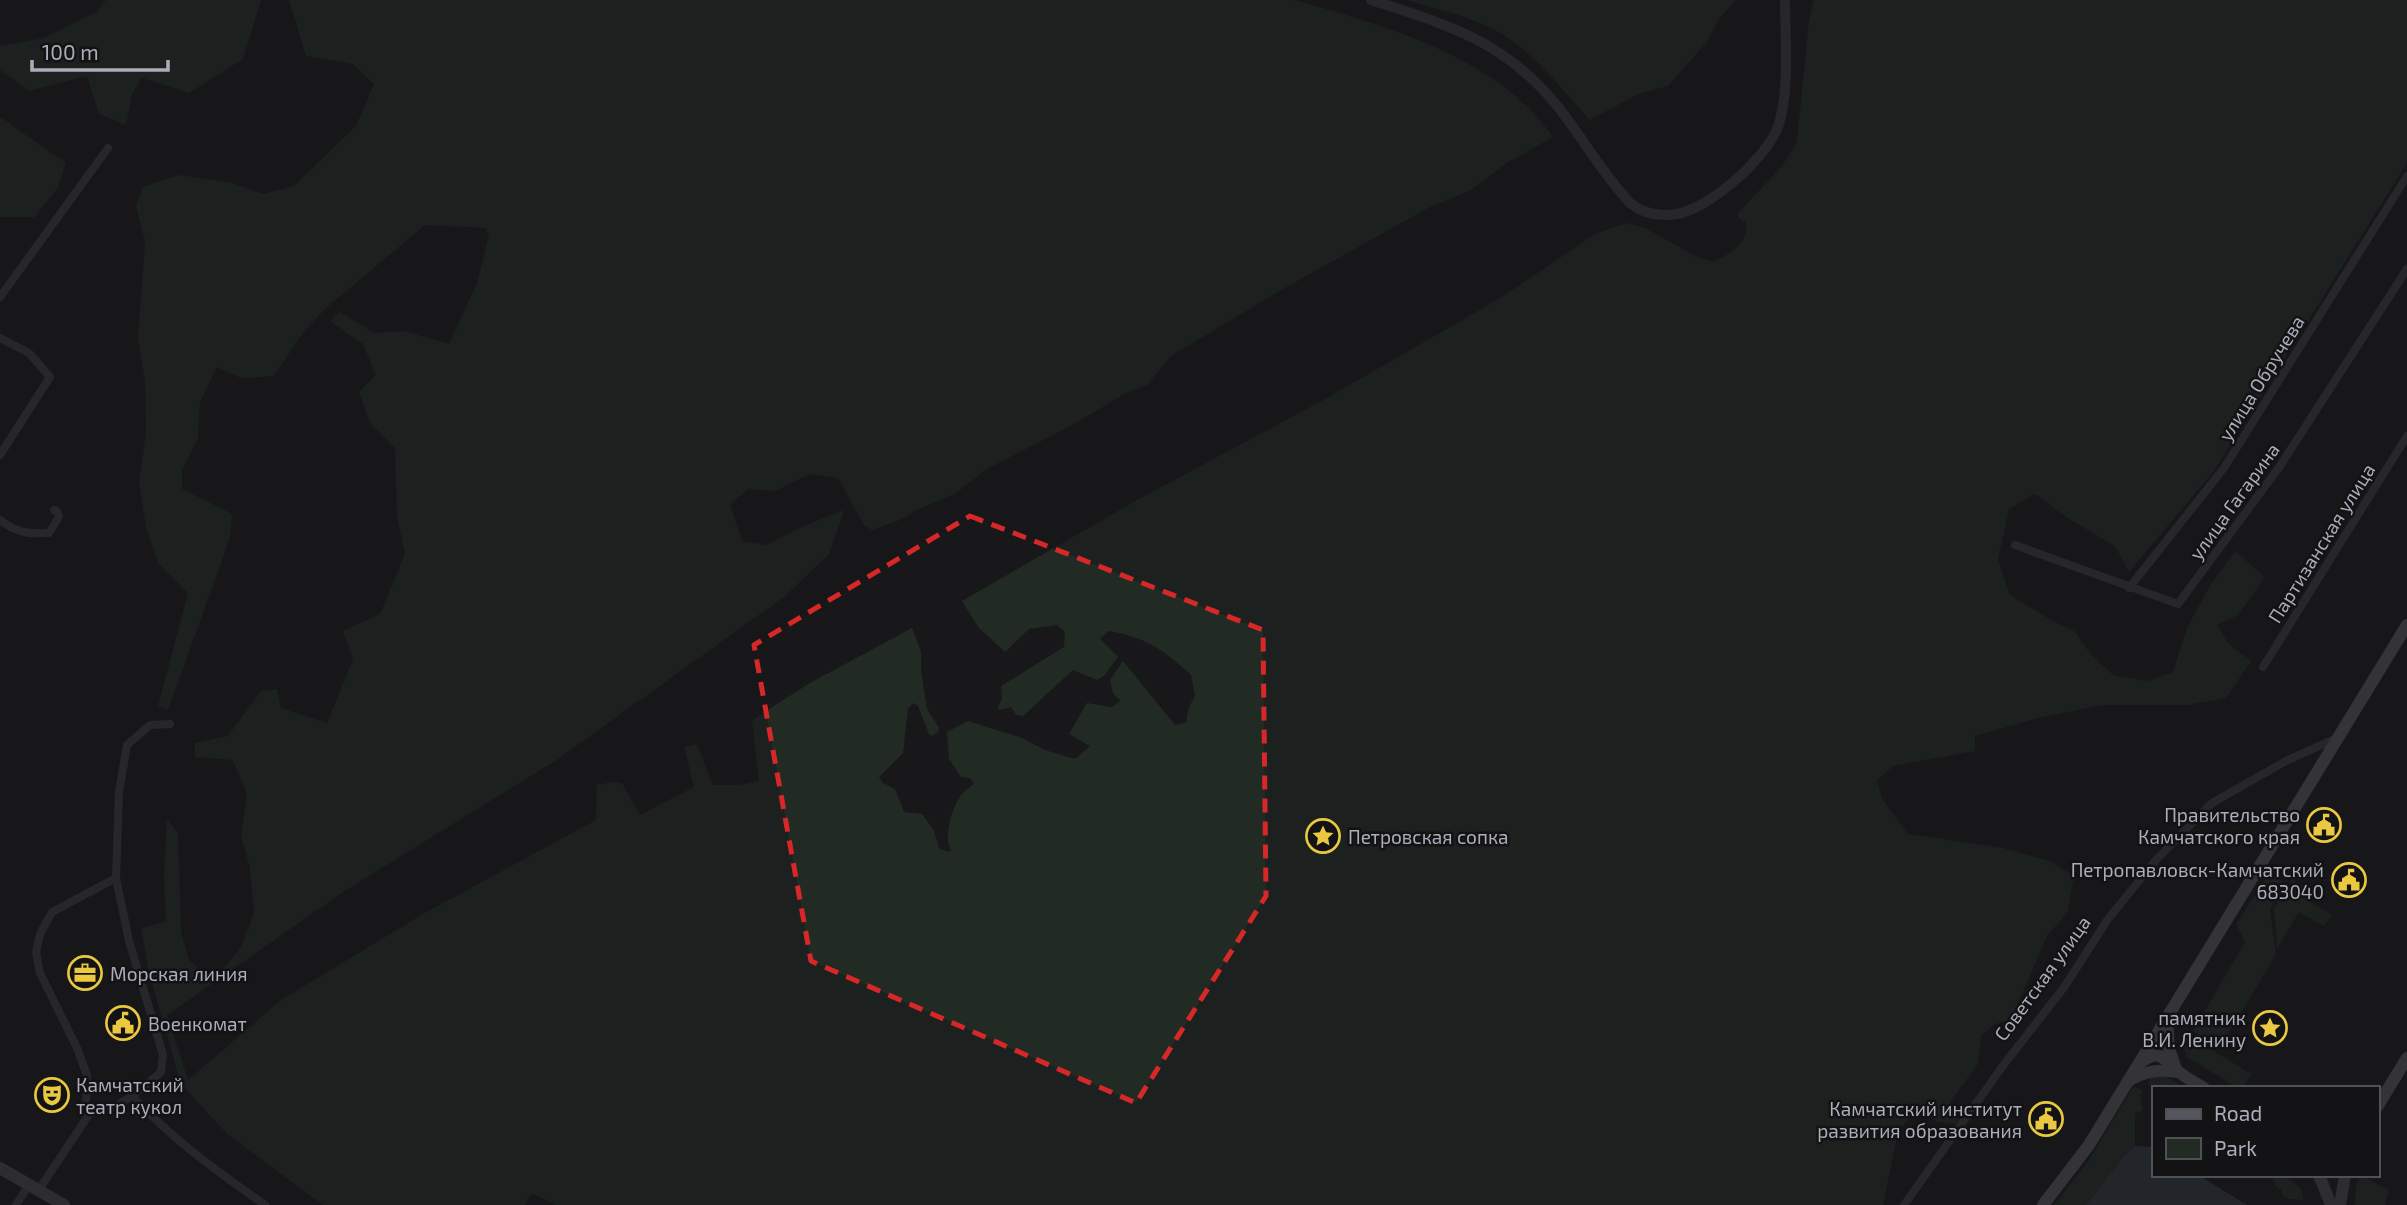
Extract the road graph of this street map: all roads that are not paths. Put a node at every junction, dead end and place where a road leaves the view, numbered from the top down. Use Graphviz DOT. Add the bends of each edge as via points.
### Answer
graph roads {
  1 [pos="1371,0"];
  2 [pos="1785,0"];
  3 [pos="108,148"];
  4 [pos="2407,176"];
  5 [pos="2407,269"];
  6 [pos="0,298"];
  7 [pos="0,338"];
  8 [pos="2407,436"];
  9 [pos="0,455"];
  10 [pos="54,510"];
  11 [pos="0,520"];
  12 [pos="2015,545"];
  13 [pos="2129,588"];
  14 [pos="2407,625"];
  15 [pos="2263,667"];
  16 [pos="170,724"];
  17 [pos="2337,738"];
  18 [pos="116,878"];
  19 [pos="2167,1018"];
  20 [pos="2407,1058"];
  21 [pos="2138,1064"];
  22 [pos="2178,1072"];
  23 [pos="2128,1080"];
  24 [pos="2201,1086"];
  25 [pos="133,1097"];
  26 [pos="2379,1104"];
  27 [pos="90,1113"];
  28 [pos="0,1168"];
  29 [pos="2320,1177"];
  30 [pos="2330,1177"];
  31 [pos="2345,1177"];
  32 [pos="34,1188"];
  33 [pos="16,1205"];
  34 [pos="64,1205"];
  35 [pos="265,1205"];
  36 [pos="1904,1205"];
  37 [pos="2043,1205"];
  38 [pos="2332,1205"];
  39 [pos="2340,1205"];
  1 -- 2 [label="street" via="1478,38 1505,55 1557,105 1630,203 1663,215 1687,210 1717,193 1753,162 1776,132 1784,98"];
  3 -- 6 [label="street"];
  4 -- 13 [label="street, улица Обручева" via="2224,468"];
  5 -- 13 [label="street, улица Гагарина" via="2280,466 2178,604"];
  7 -- 9 [label="street" via="29,353 50,377"];
  8 -- 15 [label="street, Партизанская улица"];
  10 -- 11 [label="street" via="59,517 49,533 28,534"];
  12 -- 13 [label="street, улица Гагарина"];
  14 -- 17 [label="main road"];
  16 -- 18 [label="street" via="150,725 127,745"];
  17 -- 19 [label="main road"];
  17 -- 36 [label="street, Советская улица" via="2211,803 2157,860 2108,919 2065,986"];
  18 -- 25 [label="street" via="129,941 163,1055 161,1072"];
  18 -- 27 [label="street" via="52,912 36,952 40,973 87,1075"];
  19 -- 21 [label="main road"];
  19 -- 22 [label="main road" via="2169,1049"];
  20 -- 26 [label="main road"];
  21 -- 22 [label="main road" via="2159,1055"];
  21 -- 23 [label="main road"];
  22 -- 23 [label="main road" via="2153,1070"];
  22 -- 24 [label="main road"];
  23 -- 37 [label="main road" via="2089,1145"];
  25 -- 27 [label="street"];
  25 -- 35 [label="street" via="201,1160"];
  27 -- 32 [label="street"];
  28 -- 32 [label="main road"];
  29 -- 38 [label="main road"];
  30 -- 38 [label="main road"];
  31 -- 39 [label="main road"];
  32 -- 33 [label="street"];
  32 -- 34 [label="main road"];
}
